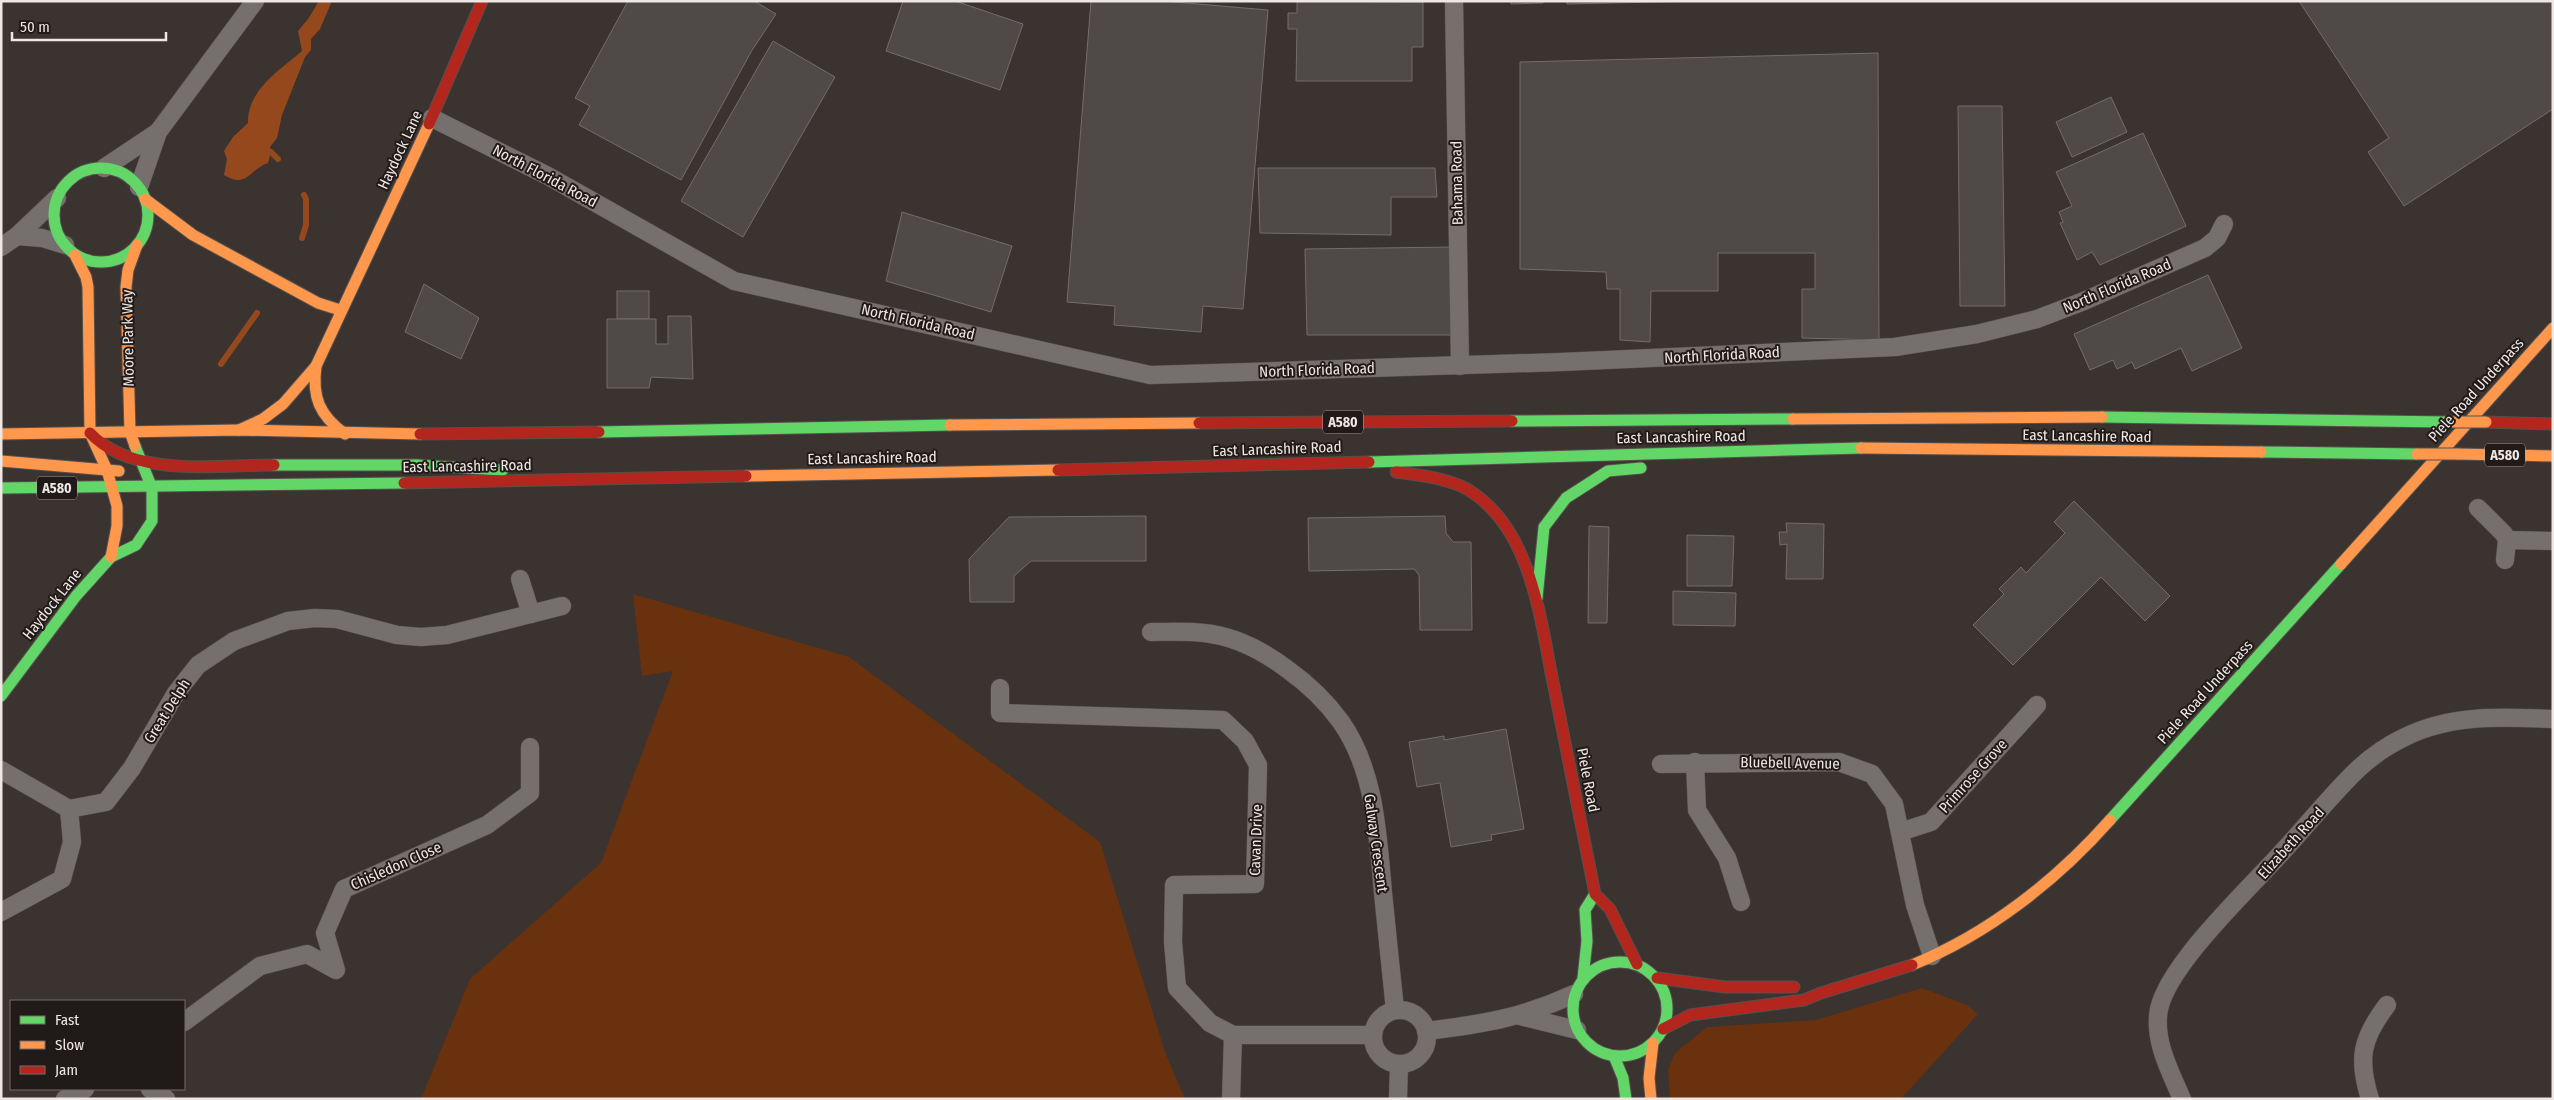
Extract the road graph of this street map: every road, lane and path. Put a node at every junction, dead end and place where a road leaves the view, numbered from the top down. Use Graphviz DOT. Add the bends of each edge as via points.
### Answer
graph roads {
  1 [pos="254,1"];
  2 [pos="482,1"];
  3 [pos="1454,1"];
  4 [pos="432,118"];
  5 [pos="158,132"];
  6 [pos="104,168"];
  7 [pos="142,193"];
  8 [pos="57,198"];
  9 [pos="2224,224"];
  10 [pos="160,234"];
  11 [pos="176,234"];
  12 [pos="144,235"];
  13 [pos="193,235"];
  14 [pos="16,236"];
  15 [pos="137,245"];
  16 [pos="1,247"];
  17 [pos="70,250"];
  18 [pos="340,310"];
  19 [pos="2553,328"];
  20 [pos="316,366"];
  21 [pos="1460,366"];
  22 [pos="2553,424"];
  23 [pos="239,430"];
  24 [pos="130,432"];
  25 [pos="90,433"];
  26 [pos="1,434"];
  27 [pos="345,434"];
  28 [pos="1838,448"];
  29 [pos="2553,456"];
  30 [pos="1,461"];
  31 [pos="142,462"];
  32 [pos="1310,463"];
  33 [pos="106,470"];
  34 [pos="630,478"];
  35 [pos="1,488"];
  36 [pos="113,488"];
  37 [pos="152,488"];
  38 [pos="2478,508"];
  39 [pos="2507,540"];
  40 [pos="2553,541"];
  41 [pos="111,557"];
  42 [pos="2505,560"];
  43 [pos="520,580"];
  44 [pos="1537,598"];
  45 [pos="562,606"];
  46 [pos="531,614"];
  47 [pos="1151,632"];
  48 [pos="1000,688"];
  49 [pos="1,696"];
  50 [pos="2037,705"];
  51 [pos="2553,719"];
  52 [pos="530,747"];
  53 [pos="1695,762"];
  54 [pos="1661,764"];
  55 [pos="1,770"];
  56 [pos="69,809"];
  57 [pos="1900,832"];
  58 [pos="1595,894"];
  59 [pos="1741,902"];
  60 [pos="1,912"];
  61 [pos="1932,956"];
  62 [pos="1638,964"];
  63 [pos="1583,978"];
  64 [pos="1657,978"];
  65 [pos="1819,992"];
  66 [pos="1574,994"];
  67 [pos="2387,1004"];
  68 [pos="1395,1010"];
  69 [pos="1520,1016"];
  70 [pos="185,1021"];
  71 [pos="1663,1028"];
  72 [pos="1426,1030"];
  73 [pos="1577,1030"];
  74 [pos="1233,1035"];
  75 [pos="1373,1035"];
  76 [pos="1653,1043"];
  77 [pos="1614,1056"];
  78 [pos="1399,1064"];
  79 [pos="83,1090"];
  80 [pos="152,1090"];
  81 [pos="65,1099"];
  82 [pos="166,1099"];
  83 [pos="1231,1099"];
  84 [pos="1398,1099"];
  85 [pos="1626,1099"];
  86 [pos="1651,1099"];
  87 [pos="2182,1099"];
  88 [pos="2370,1099"];
  1 -- 5 [label="street"];
  2 -- 4 [label="main road, Haydock Lane"];
  3 -- 21 [label="street, Bahama Road"];
  4 -- 18 [label="main road, Haydock Lane"];
  4 -- 21 [label="street, North Florida Road" via="548,176 734,281 1150,375"];
  5 -- 6 [label="street"];
  5 -- 7 [label="street"];
  6 -- 7 [label="main road" via="130,177"];
  6 -- 8 [label="main road" via="92,169 71,179"];
  7 -- 12 [label="main road" via="148,217"];
  7 -- 13 [label="main road"];
  8 -- 14 [label="street"];
  8 -- 17 [label="main road" via="54,223"];
  9 -- 21 [label="street, North Florida Road" via="2217,238 2205,248 2037,319 1977,334 1895,347"];
  10 -- 12 [label="main road"];
  11 -- 13 [label="main road"];
  12 -- 15 [label="main road"];
  13 -- 18 [label="main road" via="318,303"];
  14 -- 16 [label="street"];
  14 -- 17 [label="street" via="42,238"];
  15 -- 17 [label="main road" via="115,260 100,262"];
  15 -- 24 [label="main road, Moore Park Way" via="126,287"];
  17 -- 25 [label="main road" via="86,277 88,287"];
  18 -- 20 [label="main road, Haydock Lane"];
  19 -- 61 [label="main road, Piele Road Underpass" via="2087,846 2040,889"];
  20 -- 23 [label="main road, Haydock Lane" via="284,404 259,422"];
  20 -- 27 [label="main road, Haydock Lane" via="313,383 317,406 330,423"];
  22 -- 27 [label="main road, East Lancashire Road / A580, bridge" via="2070,417 1787,418"];
  23 -- 24 [label="main road, East Lancashire Road / A580"];
  23 -- 27 [label="main road, East Lancashire Road / A580"];
  24 -- 25 [label="main road, East Lancashire Road / A580"];
  24 -- 31 [label="main road, Haydock Lane"];
  25 -- 26 [label="main road, East Lancashire Road / A580"];
  25 -- 31 [label="main road" via="109,452"];
  25 -- 33 [label="main road"];
  28 -- 29 [label="main road, East Lancashire Road / A580, bridge"];
  28 -- 32 [label="main road, East Lancashire Road / A580"];
  28 -- 44 [label="main road" via="1608,472 1566,498 1544,527"];
  30 -- 33 [label="main road"];
  31 -- 34 [label="main road" via="162,465 416,465"];
  31 -- 37 [label="main road, Haydock Lane"];
  32 -- 34 [label="main road, East Lancashire Road / A580"];
  32 -- 44 [label="main road" via="1428,476 1466,489 1492,510 1513,539"];
  33 -- 36 [label="main road"];
  33 -- 37 [label="main road" via="132,474"];
  34 -- 37 [label="main road, East Lancashire Road / A580"];
  35 -- 36 [label="main road, East Lancashire Road / A580"];
  36 -- 37 [label="main road, East Lancashire Road / A580"];
  36 -- 41 [label="main road" via="117,526"];
  37 -- 41 [label="main road, Haydock Lane" via="152,521 136,545"];
  38 -- 39 [label="street"];
  39 -- 40 [label="street"];
  39 -- 42 [label="street"];
  41 -- 49 [label="main road, Haydock Lane" via="76,596"];
  43 -- 46 [label="street"];
  44 -- 58 [label="main road, Piele Road"];
  45 -- 46 [label="street, Great Delph"];
  46 -- 56 [label="street, Great Delph" via="447,635 421,637 396,635 337,619 314,618 288,621 234,641 198,665 176,693 132,768 106,802"];
  47 -- 68 [label="street, Galway Crescent" via="1205,633 1246,645 1269,656 1300,678 1342,723 1369,788 1376,825"];
  48 -- 74 [label="street, Cavan Drive" via="1000,713 1222,720 1245,741 1258,765 1255,884 1174,885 1177,988 1210,1023"];
  50 -- 57 [label="street, Primrose Grove" via="1931,822"];
  51 -- 87 [label="street, Elizabeth Road" via="2484,717 2454,721 2404,737 2358,769 2190,953 2169,983 2159,1010 2158,1032 2163,1054"];
  52 -- 70 [label="street, Chisledon Close" via="530,793 486,824 344,889 325,933 336,970 307,954 260,966"];
  53 -- 54 [label="street, Bluebell Avenue"];
  53 -- 57 [label="street, Bluebell Avenue" via="1839,762 1872,774 1894,804"];
  53 -- 59 [label="street" via="1697,810 1727,858"];
  55 -- 56 [label="street"];
  56 -- 60 [label="street" via="72,842 62,879"];
  57 -- 61 [label="street, Bluebell Avenue" via="1915,906"];
  58 -- 62 [label="main road" via="1610,908"];
  58 -- 63 [label="main road" via="1585,910 1587,941"];
  61 -- 65 [label="main road, Piele Road Underpass" via="1850,985"];
  62 -- 63 [label="main road" via="1610,962"];
  62 -- 64 [label="main road"];
  63 -- 66 [label="main road"];
  64 -- 65 [label="main road, Piele Road Underpass" via="1691,986 1746,989 1803,986"];
  64 -- 71 [label="main road" via="1667,1003"];
  65 -- 71 [label="main road, Piele Road Underpass" via="1804,1000 1690,1015"];
  66 -- 69 [label="street"];
  66 -- 73 [label="main road" via="1572,1010"];
  67 -- 88 [label="street" via="2372,1024 2364,1043 2362,1063"];
  68 -- 72 [label="street" via="1418,1016"];
  68 -- 75 [label="street" via="1378,1022"];
  69 -- 72 [label="street"];
  69 -- 73 [label="street"];
  71 -- 76 [label="main road"];
  72 -- 78 [label="street" via="1421,1054"];
  73 -- 77 [label="main road" via="1592,1047"];
  74 -- 75 [label="street, Cavan Drive"];
  74 -- 83 [label="street"];
  75 -- 78 [label="street" via="1380,1055"];
  76 -- 77 [label="main road" via="1639,1052"];
  76 -- 86 [label="main road" via="1649,1078"];
  77 -- 85 [label="main road" via="1623,1078"];
  78 -- 84 [label="street"];
  79 -- 81 [label="street"];
  80 -- 82 [label="street"];
}
